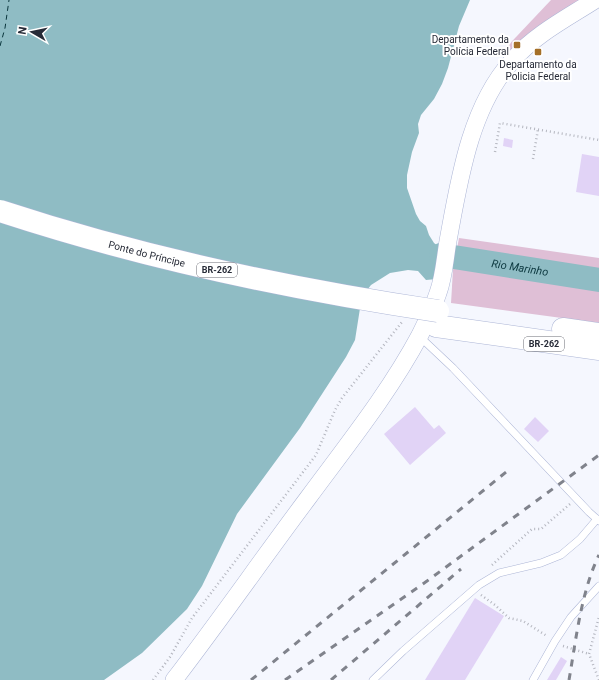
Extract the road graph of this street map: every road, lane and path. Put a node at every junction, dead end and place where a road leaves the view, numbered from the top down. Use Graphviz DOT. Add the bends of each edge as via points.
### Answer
graph roads {
  1 [pos="595,0"];
  2 [pos="538,129"];
  3 [pos="599,140"];
  4 [pos="495,152"];
  5 [pos="533,159"];
  6 [pos="0,211"];
  7 [pos="0,227"];
  8 [pos="433,316"];
  9 [pos="407,318"];
  10 [pos="488,334"];
  11 [pos="599,334"];
  12 [pos="599,349"];
  13 [pos="599,354"];
  14 [pos="598,520"];
  15 [pos="599,586"];
  16 [pos="599,617"];
  17 [pos="563,646"];
  18 [pos="589,654"];
  19 [pos="153,680"];
  20 [pos="174,680"];
  21 [pos="373,680"];
  22 [pos="533,680"];
  23 [pos="599,680"];
  1 -- 8 [label="street" via="523,50 506,67 487,98 470,141"];
  2 -- 3 [label="path"];
  2 -- 4 [label="path" via="500,123"];
  2 -- 5 [label="path"];
  6 -- 8 [label="main road, Ponte do Príncipe / BR-262, bridge" via="122,248"];
  7 -- 8 [label="main road, Ponte do Príncipe / BR-262" via="79,252 234,290 342,311"];
  8 -- 10 [label="main road, BR-262"];
  8 -- 11 [label="main road"];
  8 -- 14 [label="lane" via="453,368"];
  8 -- 20 [label="street" via="369,414"];
  9 -- 19 [label="path" via="342,398 316,455 192,618 170,657"];
  10 -- 12 [label="main road"];
  10 -- 13 [label="main road, BR-262"];
  14 -- 21 [label="lane" via="561,555 541,563 498,573 479,585 403,650"];
  15 -- 22 [label="lane" via="571,617"];
  16 -- 18 [label="path"];
  17 -- 18 [label="path"];
  18 -- 23 [label="path"];
}
